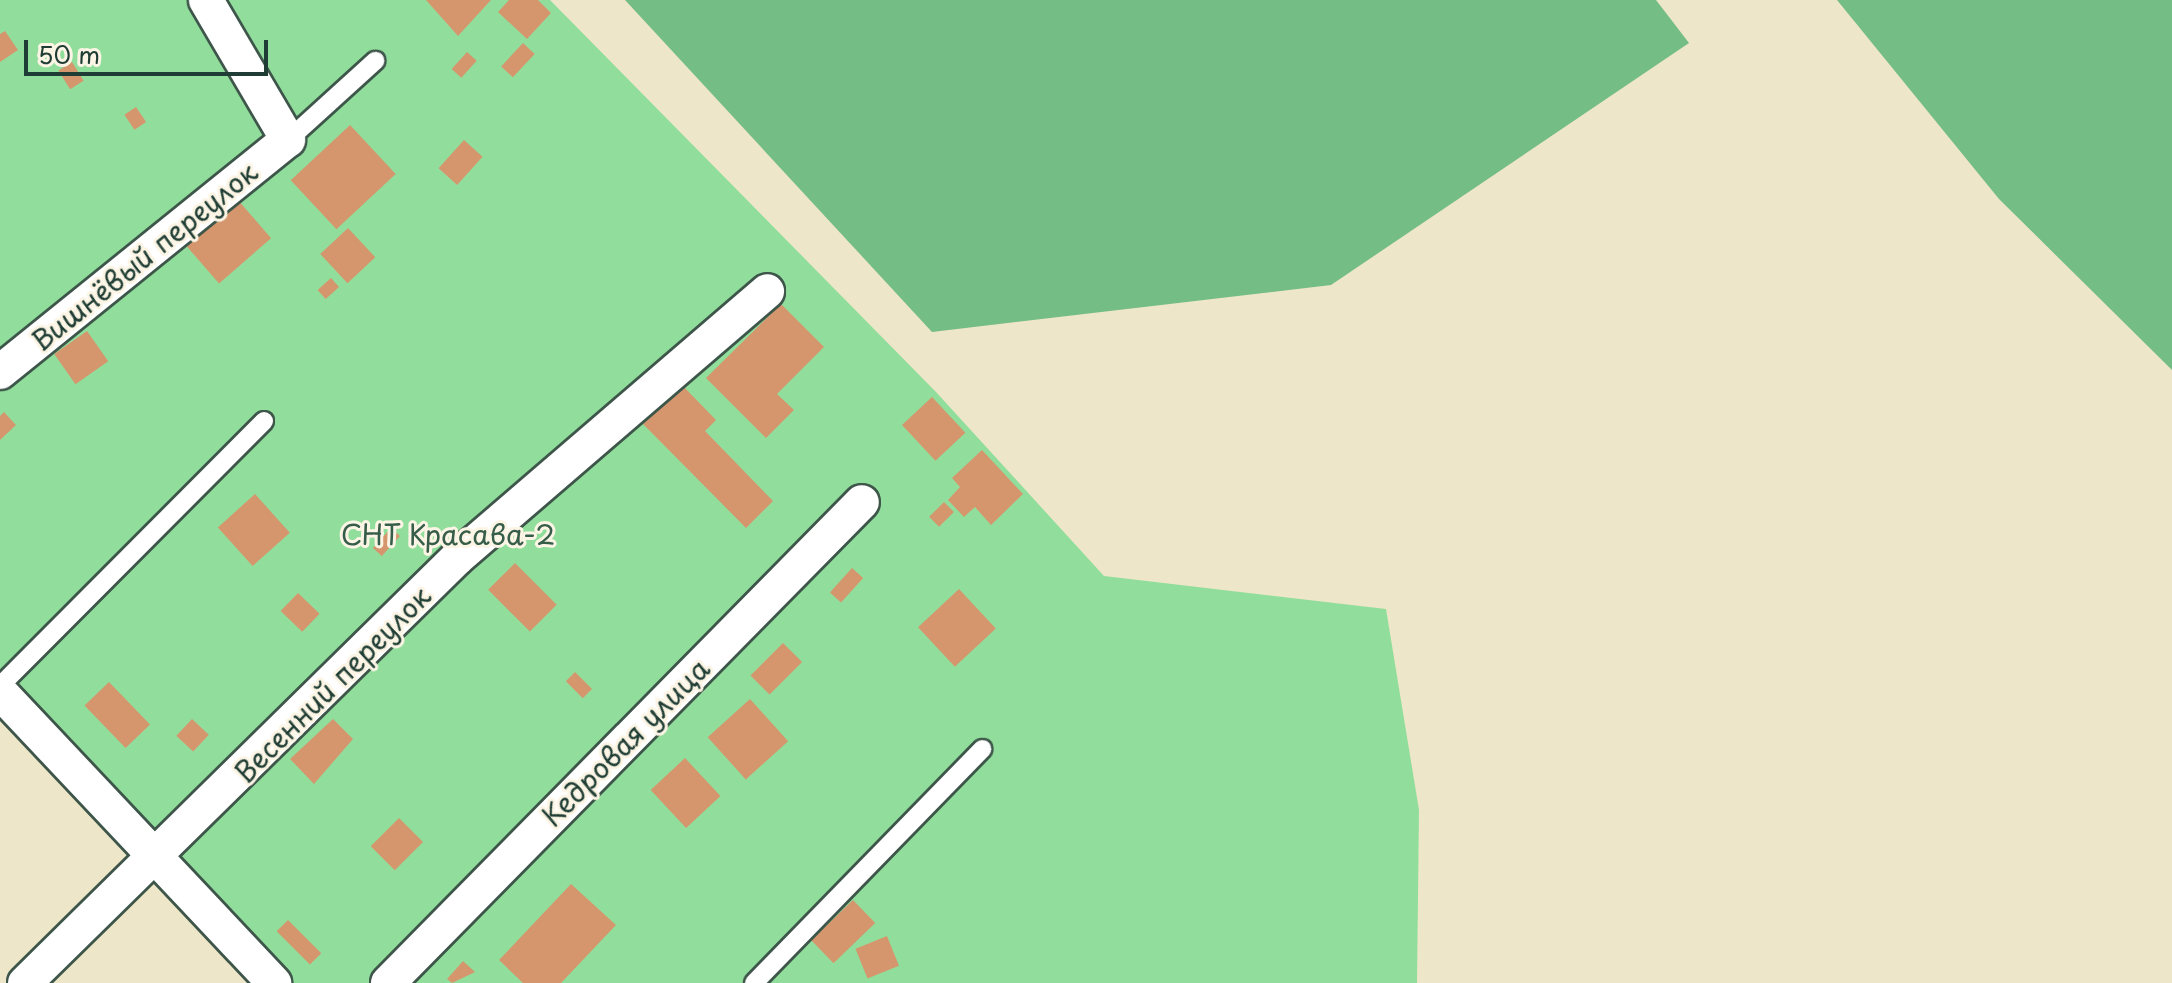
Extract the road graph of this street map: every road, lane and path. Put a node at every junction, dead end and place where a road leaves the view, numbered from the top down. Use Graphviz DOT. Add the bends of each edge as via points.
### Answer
graph roads {
  1 [pos="206,0"];
  2 [pos="375,61"];
  3 [pos="288,140"];
  4 [pos="767,291"];
  5 [pos="0,372"];
  6 [pos="264,421"];
  7 [pos="862,502"];
  8 [pos="0,689"];
  9 [pos="982,749"];
  10 [pos="155,861"];
  11 [pos="25,983"];
  12 [pos="274,983"];
  13 [pos="388,983"];
  14 [pos="754,983"];
  1 -- 3 [label="street"];
  2 -- 3 [label="lane"];
  3 -- 5 [label="street, Вишнёвый переулок"];
  4 -- 10 [label="street, Весенний переулок" via="457,558"];
  6 -- 8 [label="lane"];
  7 -- 13 [label="street, Кедровая улица"];
  8 -- 10 [label="street"];
  9 -- 14 [label="lane"];
  10 -- 11 [label="street, Весенний переулок"];
  10 -- 12 [label="street"];
}
